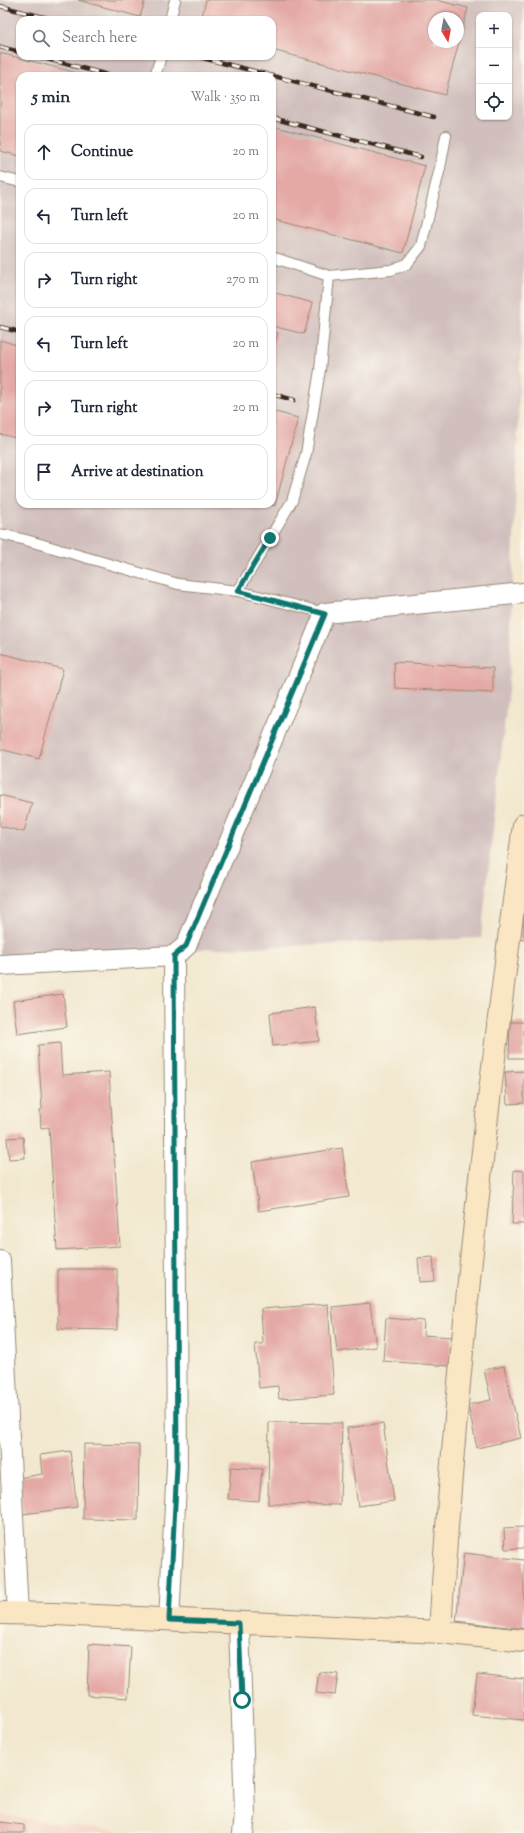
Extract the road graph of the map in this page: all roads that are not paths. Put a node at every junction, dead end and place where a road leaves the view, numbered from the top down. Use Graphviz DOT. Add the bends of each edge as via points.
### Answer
graph roads {
  1 [pos="175,0"];
  2 [pos="171,16"];
  3 [pos="160,60"];
  4 [pos="156,72"];
  5 [pos="446,136"];
  6 [pos="0,177"];
  7 [pos="16,181"];
  8 [pos="276,258"];
  9 [pos="329,276"];
  10 [pos="0,534"];
  11 [pos="238,591"];
  12 [pos="524,593"];
  13 [pos="325,614"];
  14 [pos="524,824"];
  15 [pos="174,956"];
  16 [pos="0,965"];
  17 [pos="0,1261"];
  18 [pos="9,1614"];
  19 [pos="169,1620"];
  20 [pos="239,1623"];
  21 [pos="440,1632"];
  22 [pos="524,1640"];
  23 [pos="243,1833"];
  1 -- 2 [label="lane"];
  3 -- 4 [label="lane"];
  5 -- 9 [label="lane" via="421,246 407,264 391,270"];
  6 -- 7 [label="lane"];
  8 -- 9 [label="lane"];
  9 -- 11 [label="lane" via="320,370 306,454 292,501"];
  10 -- 11 [label="lane" via="178,584"];
  11 -- 13 [label="lane"];
  12 -- 13 [label="street"];
  13 -- 15 [label="street" via="186,946"];
  14 -- 21 [label="street" via="496,1037 465,1322"];
  15 -- 16 [label="street"];
  15 -- 19 [label="street" via="177,1466"];
  17 -- 18 [label="street"];
  18 -- 19 [label="street"];
  19 -- 20 [label="street"];
  20 -- 21 [label="street"];
  20 -- 23 [label="street" via="245,1815"];
  21 -- 22 [label="street"];
}
